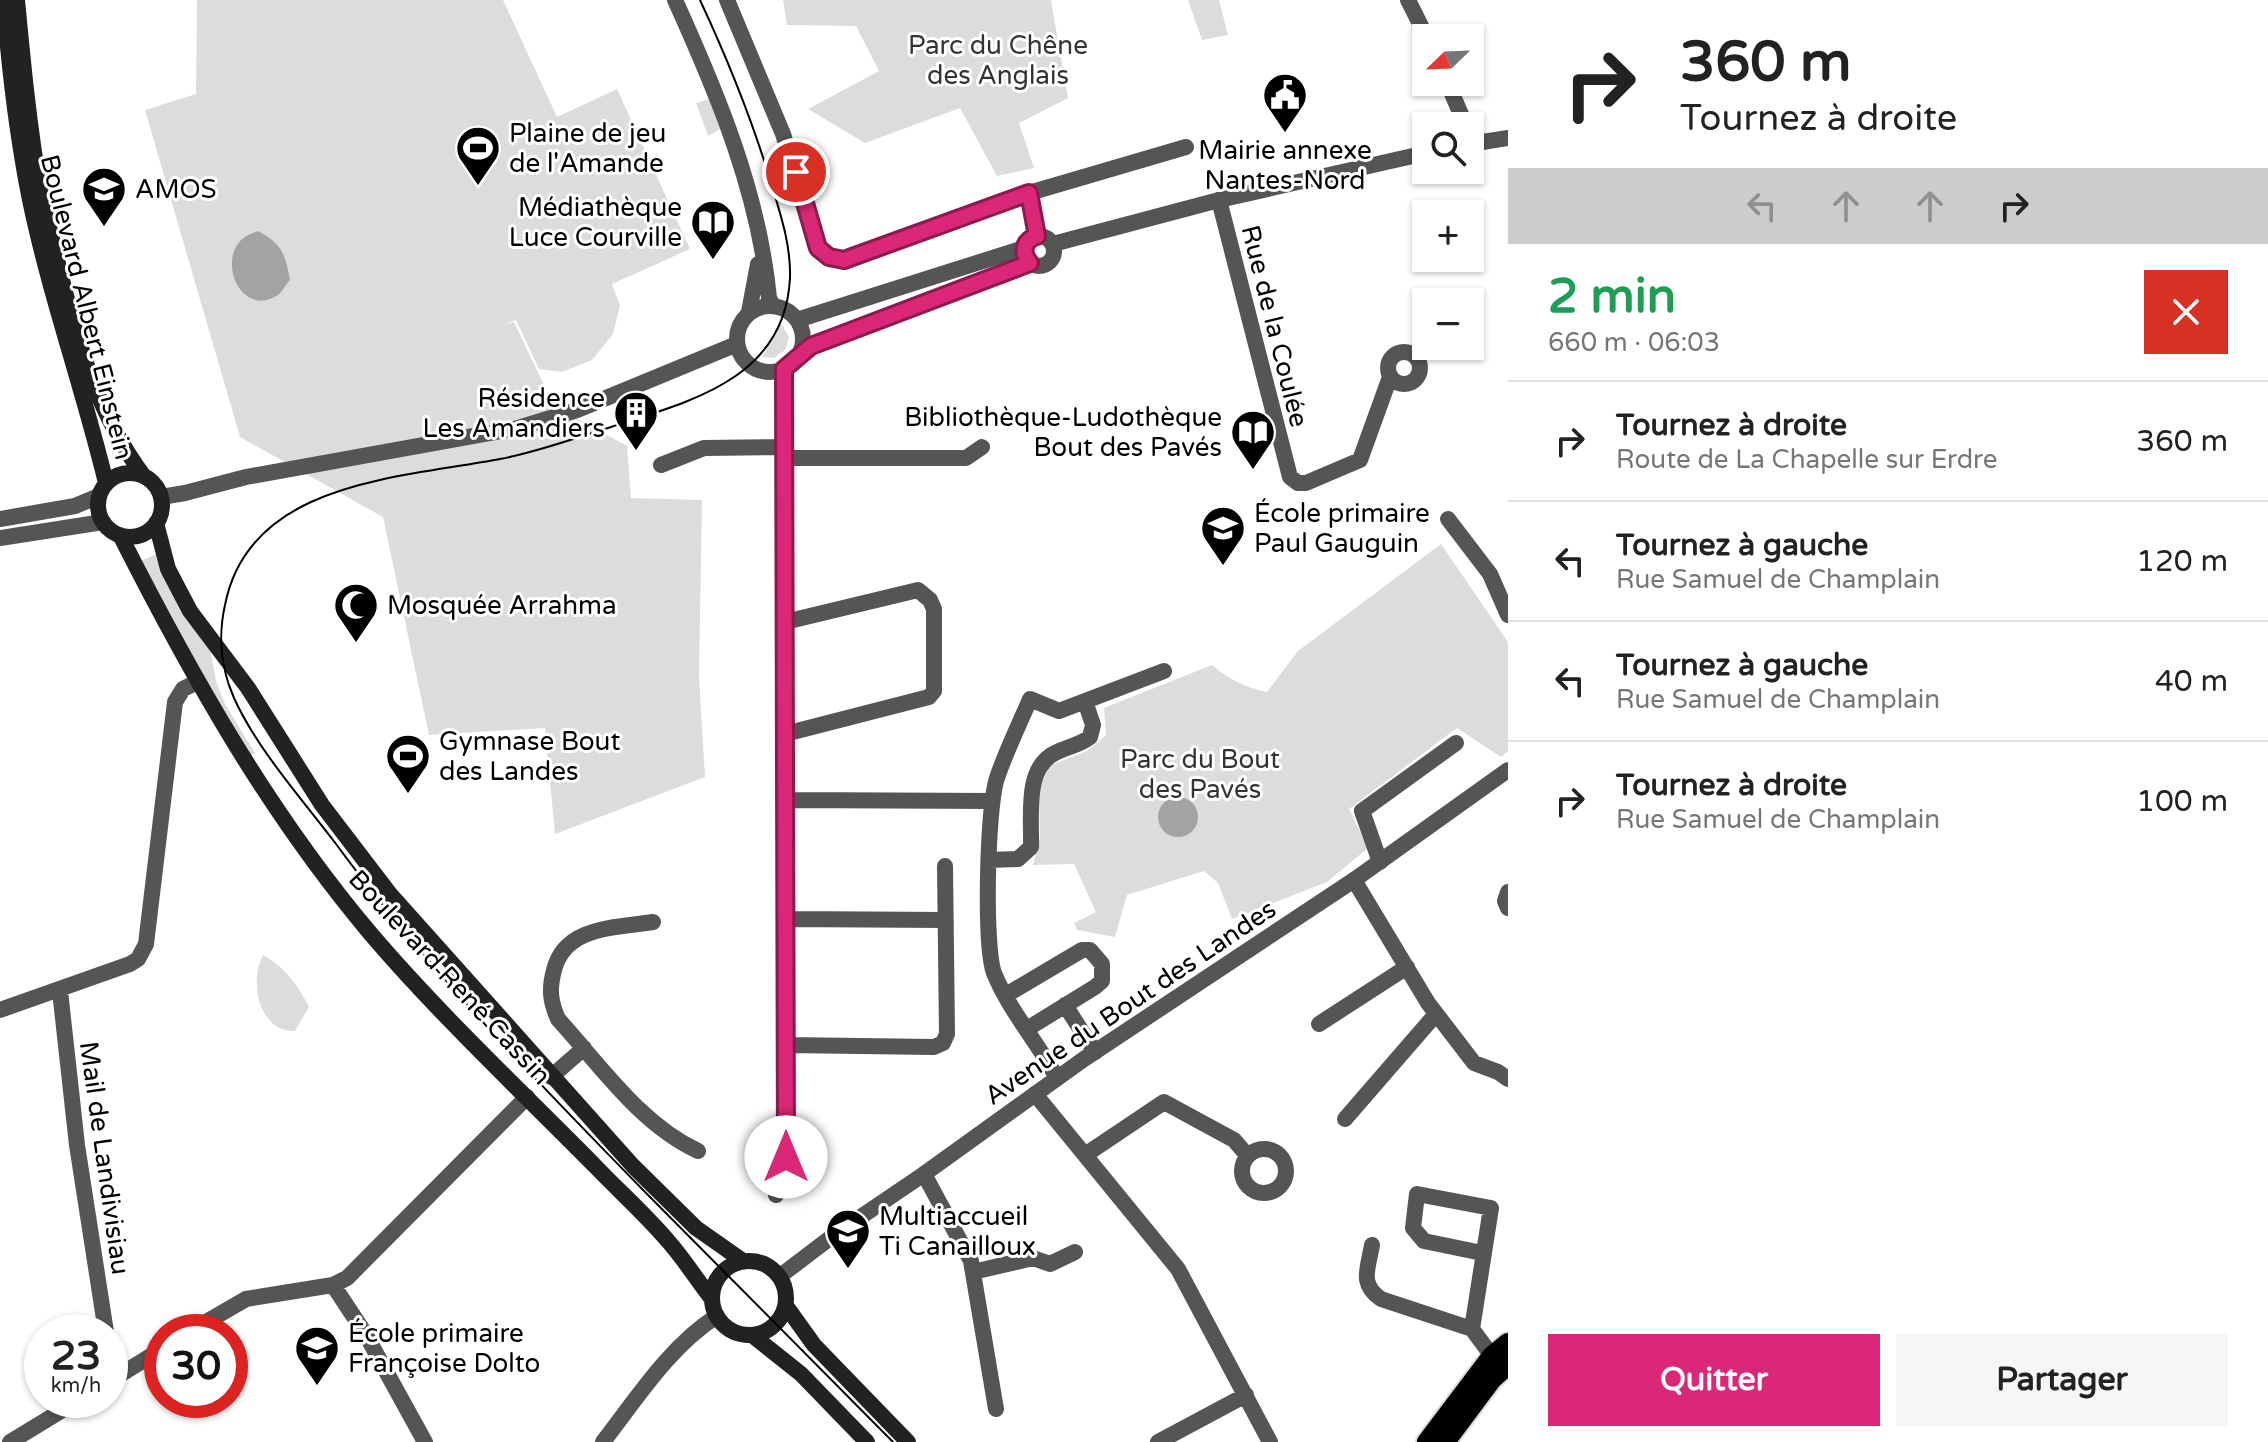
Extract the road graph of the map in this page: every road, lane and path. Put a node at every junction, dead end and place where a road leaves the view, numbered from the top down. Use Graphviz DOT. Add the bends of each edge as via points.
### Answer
graph roads {
  1 [pos="4,0"];
  2 [pos="17,0"];
  3 [pos="675,0"];
  4 [pos="727,0"];
  5 [pos="1408,0"];
  6 [pos="1420,24"];
  7 [pos="1508,138"];
  8 [pos="1484,141"];
  9 [pos="1186,147"];
  10 [pos="1412,156"];
  11 [pos="1029,193"];
  12 [pos="1219,200"];
  13 [pos="1037,236"];
  14 [pos="760,242"];
  15 [pos="1053,244"];
  16 [pos="1027,256"];
  17 [pos="773,306"];
  18 [pos="749,312"];
  19 [pos="797,320"];
  20 [pos="737,344"];
  21 [pos="799,354"];
  22 [pos="784,369"];
  23 [pos="1390,377"];
  24 [pos="982,447"];
  25 [pos="784,453"];
  26 [pos="661,465"];
  27 [pos="143,475"];
  28 [pos="103,490"];
  29 [pos="161,497"];
  30 [pos="0,519"];
  31 [pos="1448,519"];
  32 [pos="103,522"];
  33 [pos="156,523"];
  34 [pos="120,535"];
  35 [pos="0,538"];
  36 [pos="1508,615"];
  37 [pos="785,622"];
  38 [pos="1164,671"];
  39 [pos="197,682"];
  40 [pos="1085,701"];
  41 [pos="785,734"];
  42 [pos="1456,743"];
  43 [pos="1508,770"];
  44 [pos="785,800"];
  45 [pos="992,801"];
  46 [pos="989,860"];
  47 [pos="1380,862"];
  48 [pos="945,866"];
  49 [pos="1354,880"];
  50 [pos="1508,892"];
  51 [pos="1508,908"];
  52 [pos="786,919"];
  53 [pos="945,920"];
  54 [pos="653,922"];
  55 [pos="1407,967"];
  56 [pos="60,991"];
  57 [pos="1006,995"];
  58 [pos="1065,1005"];
  59 [pos="0,1010"];
  60 [pos="1436,1014"];
  61 [pos="1319,1024"];
  62 [pos="1027,1029"];
  63 [pos="786,1045"];
  64 [pos="584,1048"];
  65 [pos="1095,1052"];
  66 [pos="551,1077"];
  67 [pos="1057,1078"];
  68 [pos="1508,1079"];
  69 [pos="1035,1094"];
  70 [pos="527,1097"];
  71 [pos="1345,1119"];
  72 [pos="698,1151"];
  73 [pos="1085,1155"];
  74 [pos="1247,1155"];
  75 [pos="924,1174"];
  76 [pos="776,1195"];
  77 [pos="1372,1245"];
  78 [pos="1075,1252"];
  79 [pos="1482,1253"];
  80 [pos="743,1261"];
  81 [pos="973,1272"];
  82 [pos="780,1276"];
  83 [pos="333,1285"];
  84 [pos="712,1299"];
  85 [pos="786,1306"];
  86 [pos="103,1314"];
  87 [pos="220,1314"];
  88 [pos="717,1316"];
  89 [pos="1472,1329"];
  90 [pos="752,1335"];
  91 [pos="1503,1355"];
  92 [pos="1246,1395"];
  93 [pos="996,1409"];
  94 [pos="49,1418"];
  95 [pos="10,1442"];
  96 [pos="425,1442"];
  97 [pos="603,1442"];
  98 [pos="867,1442"];
  99 [pos="908,1442"];
  100 [pos="1158,1442"];
  101 [pos="1270,1442"];
  102 [pos="1427,1442"];
  103 [pos="1445,1442"];
  1 -- 28 [label="main road, Boulevard Albert Einstein" via="30,199"];
  2 -- 27 [label="main road, Boulevard Albert Einstein" via="40,190 71,315 102,406"];
  3 -- 14 [label="street" via="726,123"];
  4 -- 11 [label="street" via="783,134 818,248 829,257 863,255"];
  5 -- 6 [label="street"];
  7 -- 8 [label="street"];
  9 -- 11 [label="street"];
  10 -- 12 [label="street"];
  11 -- 13 [label="street"];
  12 -- 15 [label="street"];
  12 -- 23 [label="street, Rue de la Coulée" via="1290,477 1306,483 1360,460"];
  13 -- 15 [label="street"];
  13 -- 16 [label="street" via="1027,241"];
  14 -- 17 [label="street"];
  14 -- 18 [label="street"];
  15 -- 16 [label="street" via="1048,263 1038,266"];
  16 -- 19 [label="street"];
  16 -- 21 [label="street"];
  17 -- 18 [label="street"];
  17 -- 19 [label="street"];
  18 -- 20 [label="street" via="738,327"];
  19 -- 21 [label="street" via="803,339"];
  20 -- 22 [label="street" via="753,368"];
  20 -- 29 [label="street" via="577,410 518,428"];
  21 -- 22 [label="street"];
  22 -- 25 [label="street"];
  24 -- 25 [label="street" via="966,458"];
  25 -- 26 [label="street" via="704,448"];
  25 -- 37 [label="street"];
  27 -- 28 [label="main road" via="125,473"];
  27 -- 29 [label="main road"];
  28 -- 30 [label="street" via="75,506"];
  28 -- 32 [label="main road" via="98,509"];
  29 -- 33 [label="main road"];
  31 -- 36 [label="street" via="1490,574"];
  32 -- 34 [label="main road"];
  32 -- 35 [label="street"];
  33 -- 34 [label="main road" via="138,536"];
  33 -- 66 [label="main road, Boulevard René Cassin" via="168,569 184,601 248,688 322,805 390,894"];
  34 -- 39 [label="main road, Boulevard René Cassin"];
  37 -- 41 [label="street"];
  37 -- 41 [label="street" via="918,590 934,609 934,691 929,697"];
  38 -- 40 [label="street"];
  39 -- 56 [label="street" via="183,689 175,702 146,944 130,964"];
  39 -- 70 [label="main road, Boulevard René Cassin" via="247,764 339,894"];
  40 -- 45 [label="street" via="1059,711 1030,699"];
  40 -- 46 [label="street" via="1093,725 1090,737 1047,758 1034,779 1031,847 1018,859"];
  41 -- 44 [label="street"];
  42 -- 47 [label="street" via="1362,811"];
  43 -- 47 [label="street, Avenue du Bout des Landes"];
  44 -- 45 [label="street"];
  44 -- 52 [label="street"];
  45 -- 46 [label="street"];
  46 -- 57 [label="street" via="989,949"];
  47 -- 49 [label="street, Avenue du Bout des Landes"];
  48 -- 53 [label="street"];
  49 -- 55 [label="street"];
  49 -- 65 [label="street, Avenue du Bout des Landes"];
  50 -- 51 [label="street"];
  52 -- 53 [label="street"];
  52 -- 63 [label="street"];
  53 -- 63 [label="street" via="943,1043"];
  54 -- 64 [label="street" via="588,933 557,957 550,1002"];
  55 -- 60 [label="street"];
  55 -- 61 [label="street"];
  56 -- 59 [label="street"];
  56 -- 86 [label="street, Mail de Landivisiau"];
  57 -- 58 [label="street" via="1090,950 1102,964 1102,981"];
  57 -- 62 [label="street"];
  58 -- 62 [label="street"];
  58 -- 65 [label="street"];
  60 -- 68 [label="street" via="1474,1063"];
  60 -- 71 [label="street"];
  62 -- 67 [label="street"];
  63 -- 76 [label="street" via="787,1177"];
  64 -- 66 [label="street"];
  64 -- 72 [label="street" via="640,1110 675,1140"];
  65 -- 67 [label="street, Avenue du Bout des Landes"];
  66 -- 80 [label="main road, Boulevard René Cassin" via="680,1214"];
  67 -- 69 [label="street, Avenue du Bout des Landes"];
  69 -- 73 [label="street"];
  69 -- 75 [label="street, Avenue du Bout des Landes"];
  70 -- 83 [label="street" via="347,1278"];
  70 -- 84 [label="main road, Boulevard René Cassin" via="646,1217"];
  73 -- 74 [label="street" via="1164,1102 1234,1140"];
  73 -- 92 [label="street" via="1178,1269"];
  75 -- 81 [label="street"];
  75 -- 82 [label="street, Avenue du Bout des Landes"];
  77 -- 89 [label="street" via="1366,1281 1370,1291"];
  78 -- 81 [label="street" via="1050,1264 1033,1258"];
  79 -- 79 [label="street" via="1491,1208 1417,1194 1413,1228 1424,1241"];
  79 -- 89 [label="street"];
  80 -- 82 [label="main road" via="764,1263"];
  80 -- 84 [label="main road" via="721,1273"];
  81 -- 93 [label="street"];
  82 -- 85 [label="main road"];
  83 -- 87 [label="street" via="246,1299"];
  83 -- 96 [label="street"];
  84 -- 88 [label="main road"];
  85 -- 90 [label="main road" via="773,1326"];
  85 -- 99 [label="main road" via="814,1345"];
  88 -- 90 [label="main road" via="731,1331"];
  88 -- 97 [label="street" via="666,1362"];
  89 -- 91 [label="street"];
  90 -- 98 [label="main road" via="801,1374"];
  91 -- 102 [label="main road"];
  91 -- 103 [label="main road" via="1492,1379"];
  92 -- 100 [label="street"];
  92 -- 101 [label="street"];
  94 -- 95 [label="street"];
}
